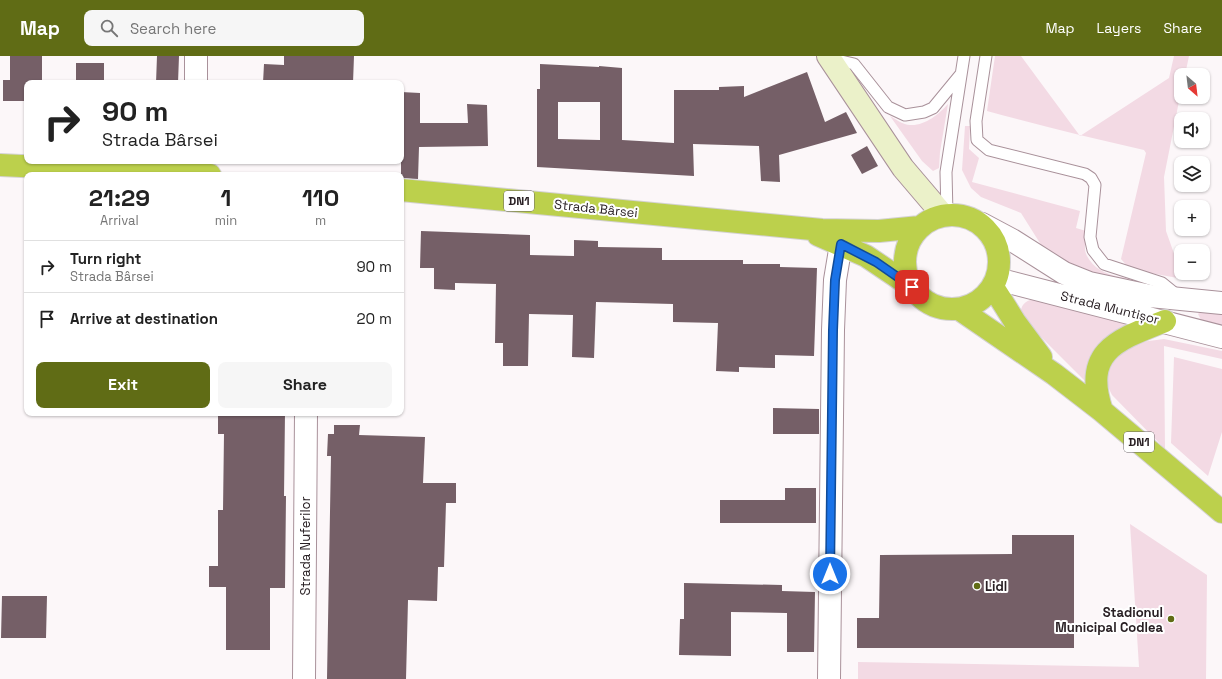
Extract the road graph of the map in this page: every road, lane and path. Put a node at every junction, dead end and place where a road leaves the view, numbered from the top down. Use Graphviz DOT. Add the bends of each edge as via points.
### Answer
graph roads {
  1 [pos="196,56"];
  2 [pos="964,56"];
  3 [pos="986,56"];
  4 [pos="829,58"];
  5 [pos="961,74"];
  6 [pos="196,80"];
  7 [pos="0,165"];
  8 [pos="199,170"];
  9 [pos="404,190"];
  10 [pos="934,220"];
  11 [pos="982,224"];
  12 [pos="792,227"];
  13 [pos="841,244"];
  14 [pos="995,283"];
  15 [pos="912,287"];
  16 [pos="1183,300"];
  17 [pos="1222,303"];
  18 [pos="959,309"];
  19 [pos="1165,321"];
  20 [pos="1222,337"];
  21 [pos="1054,374"];
  22 [pos="1102,411"];
  23 [pos="306,416"];
  24 [pos="1222,512"];
  25 [pos="304,679"];
  26 [pos="829,679"];
  1 -- 6 [label="street"];
  2 -- 5 [label="lane"];
  3 -- 16 [label="lane" via="976,121 977,140 989,150 1085,174 1091,178 1095,185 1095,199 1090,236 1096,254 1104,264 1162,283"];
  4 -- 5 [label="lane" via="854,64 888,107 905,115 933,108"];
  4 -- 10 [label="main road" via="903,168"];
  5 -- 10 [label="lane" via="946,172"];
  7 -- 8 [label="highway"];
  9 -- 12 [label="highway, Strada Bârsei / DN1"];
  10 -- 11 [label="highway, DN1" via="962,216"];
  10 -- 12 [label="highway, Strada Bârsei / DN1" via="857,231"];
  10 -- 15 [label="highway, DN1" via="910,240 905,256 906,272"];
  11 -- 14 [label="highway" via="990,232 999,254"];
  11 -- 16 [label="street, Strada Muntișor" via="1064,273 1089,283"];
  12 -- 13 [label="highway, Strada Bârsei / DN1"];
  13 -- 15 [label="highway, Strada Bârsei / DN1" via="879,264"];
  13 -- 26 [label="street" via="835,280 833,330"];
  14 -- 18 [label="highway" via="978,301"];
  14 -- 19 [label="street, Strada Muntișor"];
  14 -- 21 [label="highway, DN1" via="1014,322"];
  15 -- 18 [label="highway, DN1" via="932,304"];
  16 -- 17 [label="street, Strada Muntișor"];
  18 -- 21 [label="highway, DN1"];
  19 -- 20 [label="street, Strada Muntișor"];
  19 -- 22 [label="highway" via="1122,339 1108,349 1100,361 1096,380 1096,393"];
  21 -- 22 [label="highway, DN1"];
  22 -- 24 [label="highway, DN1"];
  23 -- 25 [label="street, Strada Nuferilor"];
}
